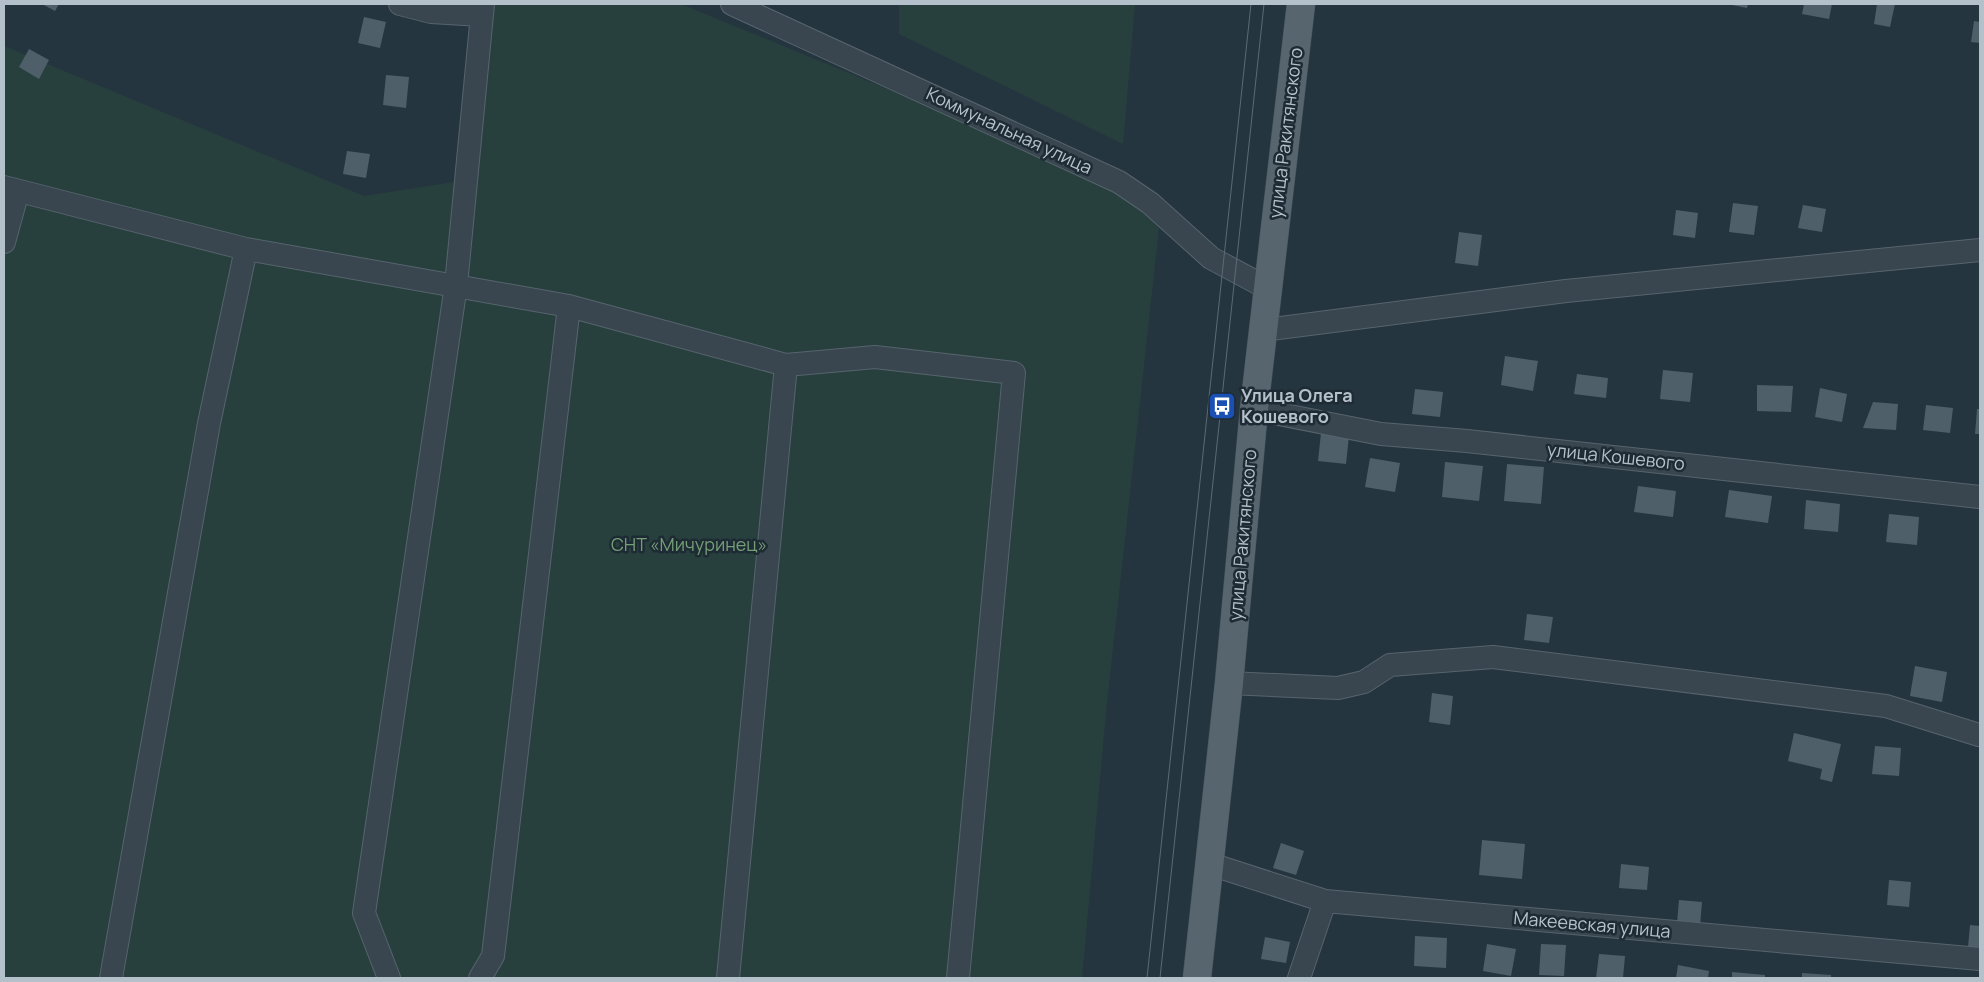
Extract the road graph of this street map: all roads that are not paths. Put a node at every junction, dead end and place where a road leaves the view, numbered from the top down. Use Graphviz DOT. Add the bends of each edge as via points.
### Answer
graph roads {
  1 [pos="400,4"];
  2 [pos="732,4"];
  3 [pos="1301,4"];
  4 [pos="482,10"];
  5 [pos="11,189"];
  6 [pos="4,242"];
  7 [pos="246,249"];
  8 [pos="1980,250"];
  9 [pos="456,285"];
  10 [pos="1267,288"];
  11 [pos="569,306"];
  12 [pos="1264,330"];
  13 [pos="786,365"];
  14 [pos="1254,409"];
  15 [pos="1980,497"];
  16 [pos="1229,683"];
  17 [pos="1979,735"];
  18 [pos="1210,864"];
  19 [pos="1325,901"];
  20 [pos="1980,959"];
  21 [pos="111,978"];
  22 [pos="389,978"];
  23 [pos="480,978"];
  24 [pos="728,978"];
  25 [pos="958,978"];
  26 [pos="1197,978"];
  27 [pos="1299,978"];
  1 -- 4 [label="street" via="431,12"];
  2 -- 10 [label="street, Коммунальная улица" via="1119,182 1150,202 1210,258"];
  3 -- 10 [label="main road, улица Ракитянского"];
  4 -- 9 [label="street"];
  5 -- 6 [label="street"];
  5 -- 7 [label="street"];
  7 -- 9 [label="street"];
  7 -- 21 [label="street" via="209,423"];
  8 -- 12 [label="street" via="1566,291"];
  9 -- 11 [label="street"];
  9 -- 22 [label="street" via="364,913"];
  10 -- 12 [label="main road, улица Ракитянского"];
  11 -- 13 [label="street"];
  11 -- 23 [label="street" via="493,956"];
  12 -- 14 [label="main road, улица Ракитянского"];
  13 -- 24 [label="street"];
  13 -- 25 [label="street" via="875,357 1014,373"];
  14 -- 15 [label="street, улица Кошевого" via="1381,434"];
  14 -- 16 [label="main road, улица Ракитянского"];
  16 -- 17 [label="street" via="1338,688 1364,682 1390,665 1493,657 1886,706"];
  16 -- 18 [label="main road, улица Ракитянского"];
  18 -- 19 [label="street, Макеевская улица"];
  18 -- 26 [label="main road, улица Ракитянского"];
  19 -- 20 [label="street, Макеевская улица"];
  19 -- 27 [label="street"];
}
